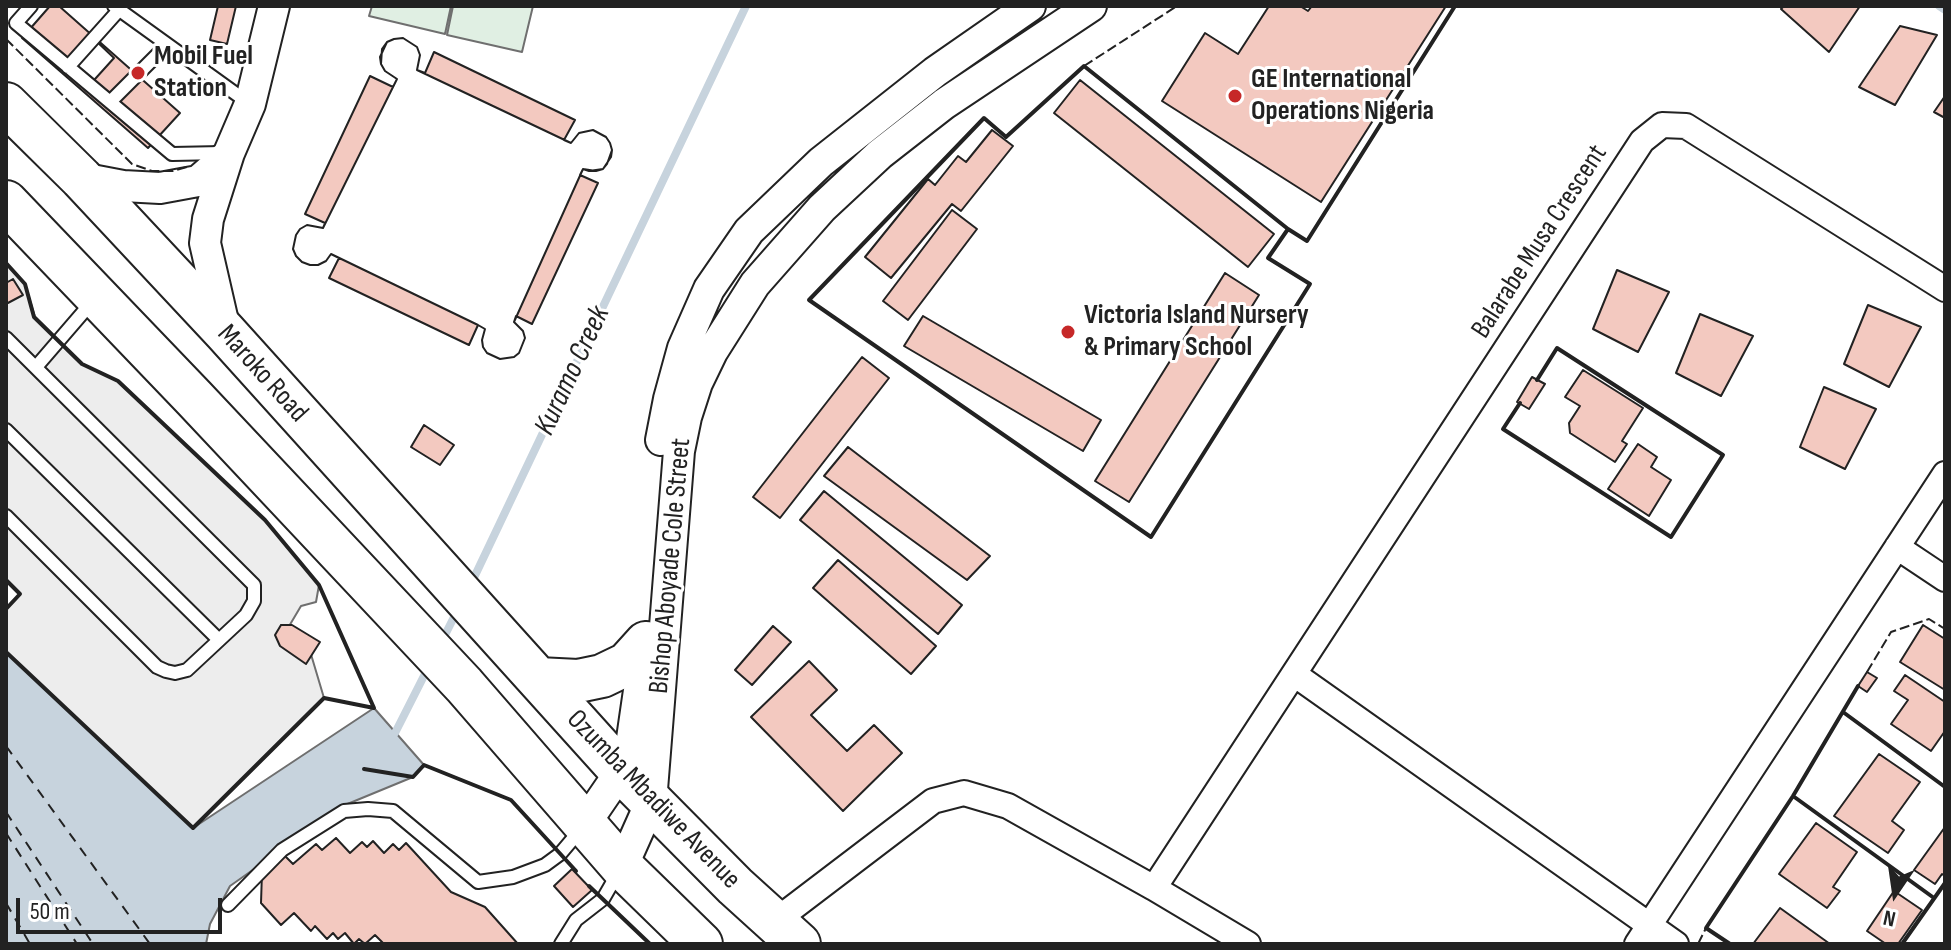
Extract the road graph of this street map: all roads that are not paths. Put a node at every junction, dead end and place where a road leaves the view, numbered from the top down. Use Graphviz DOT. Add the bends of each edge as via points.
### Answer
graph roads {
  1 [pos="31,6"];
  2 [pos="274,6"];
  3 [pos="1030,6"];
  4 [pos="116,8"];
  5 [pos="1083,8"];
  6 [pos="167,45"];
  7 [pos="68,67"];
  8 [pos="110,102"];
  9 [pos="6,104"];
  10 [pos="250,104"];
  11 [pos="229,153"];
  12 [pos="81,178"];
  13 [pos="6,202"];
  14 [pos="1945,289"];
  15 [pos="96,296"];
  16 [pos="225,332"];
  17 [pos="6,338"];
  18 [pos="36,367"];
  19 [pos="6,430"];
  20 [pos="1945,474"];
  21 [pos="6,516"];
  22 [pos="1897,547"];
  23 [pos="1945,579"];
  24 [pos="219,640"];
  25 [pos="646,643"];
  26 [pos="525,664"];
  27 [pos="1294,674"];
  28 [pos="621,771"];
  29 [pos="651,802"];
  30 [pos="584,825"];
  31 [pos="622,867"];
  32 [pos="1154,888"];
  33 [pos="228,905"];
  34 [pos="786,933"];
  35 [pos="1643,935"];
  36 [pos="561,944"];
  37 [pos="701,944"];
  38 [pos="1248,944"];
  39 [pos="1676,944"];
  1 -- 7 [label="lane" via="16,23"];
  2 -- 10 [label="street"];
  3 -- 25 [label="street, Bishop Aboyade Cole Street" via="821,162 749,231 709,289 683,348 660,447"];
  4 -- 6 [label="lane"];
  4 -- 7 [label="lane"];
  5 -- 29 [label="street, Bishop Aboyade Cole Street" via="880,154 822,208 755,284 712,352 697,383 679,451"];
  6 -- 8 [label="lane"];
  6 -- 10 [label="lane"];
  7 -- 8 [label="lane"];
  8 -- 11 [label="lane" via="172,154"];
  9 -- 12 [label="highway, Maroko Road"];
  10 -- 11 [label="street"];
  11 -- 12 [label="street" via="198,181 171,187"];
  11 -- 16 [label="street" via="205,243"];
  12 -- 16 [label="highway, Maroko Road"];
  13 -- 15 [label="highway"];
  14 -- 27 [label="street, Balarabe Musa Crescent" via="1686,126 1662,125 1642,141"];
  15 -- 18 [label="lane"];
  15 -- 30 [label="highway" via="464,685"];
  16 -- 26 [label="highway, Maroko Road"];
  17 -- 18 [label="lane"];
  18 -- 24 [label="lane" via="254,585 254,601 246,615"];
  19 -- 24 [label="lane"];
  20 -- 22 [label="street"];
  21 -- 24 [label="lane" via="157,667 175,673 187,670"];
  22 -- 23 [label="street"];
  22 -- 35 [label="street"];
  25 -- 26 [label="highway" via="627,664 578,681"];
  25 -- 28 [label="street, Bishop Aboyade Cole Street" via="632,739"];
  26 -- 28 [label="highway, Ozumba Mbadiwe Avenue"];
  27 -- 32 [label="street, Balarabe Musa Crescent"];
  27 -- 35 [label="street"];
  28 -- 29 [label="highway, Ozumba Mbadiwe Avenue"];
  28 -- 30 [label="street, Bishop Aboyade Cole Street"];
  29 -- 31 [label="street, Bishop Aboyade Cole Street"];
  29 -- 34 [label="highway, Ozumba Mbadiwe Avenue"];
  30 -- 31 [label="highway"];
  30 -- 33 [label="lane" via="545,865 478,882 393,811 344,811 282,850"];
  31 -- 36 [label="lane" via="603,899 576,920"];
  31 -- 37 [label="highway"];
  32 -- 34 [label="street" via="1008,806 964,793 933,801"];
  32 -- 38 [label="street"];
  35 -- 39 [label="street"];
}
